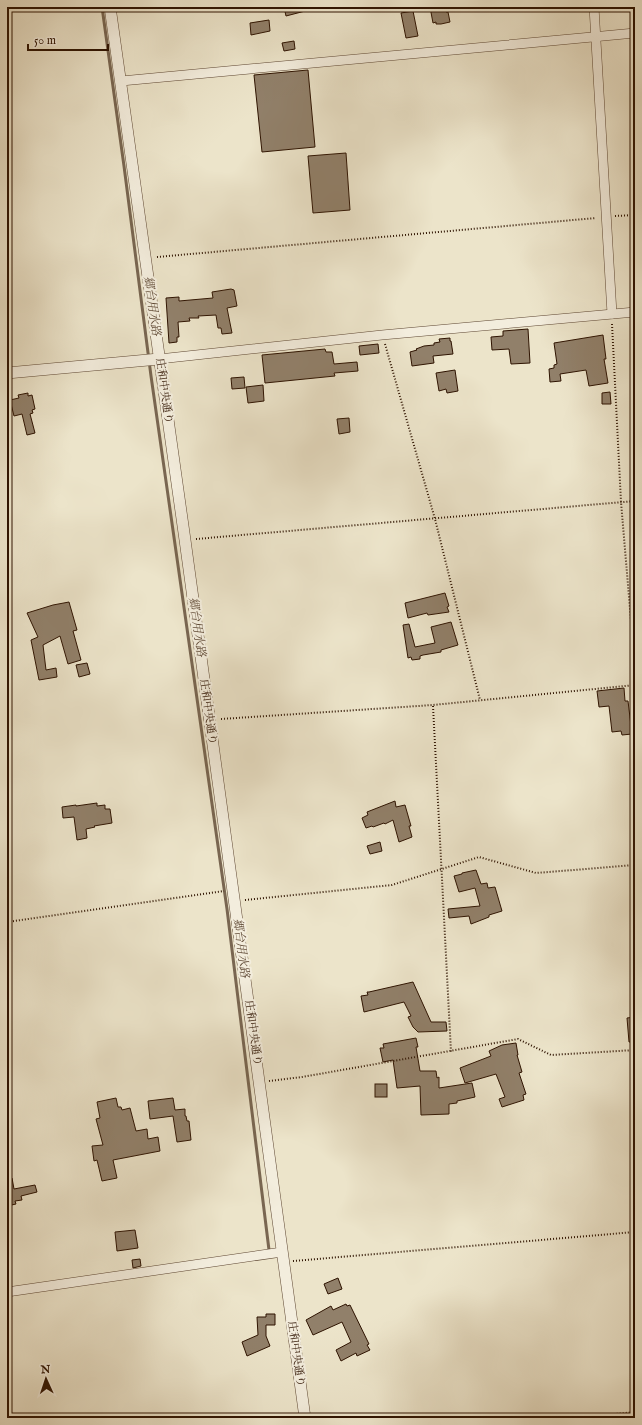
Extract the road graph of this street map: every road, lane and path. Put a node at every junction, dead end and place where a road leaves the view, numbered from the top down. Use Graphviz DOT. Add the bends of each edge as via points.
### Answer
graph roads {
  1 [pos="110,7"];
  2 [pos="594,7"];
  3 [pos="635,33"];
  4 [pos="596,37"];
  5 [pos="121,81"];
  6 [pos="635,215"];
  7 [pos="606,217"];
  8 [pos="157,257"];
  9 [pos="635,312"];
  10 [pos="612,314"];
  11 [pos="382,335"];
  12 [pos="159,359"];
  13 [pos="7,373"];
  14 [pos="635,501"];
  15 [pos="621,502"];
  16 [pos="435,519"];
  17 [pos="185,540"];
  18 [pos="635,668"];
  19 [pos="635,685"];
  20 [pos="480,700"];
  21 [pos="433,705"];
  22 [pos="209,720"];
  23 [pos="635,865"];
  24 [pos="442,870"];
  25 [pos="232,890"];
  26 [pos="234,901"];
  27 [pos="7,922"];
  28 [pos="635,1050"];
  29 [pos="451,1052"];
  30 [pos="259,1081"];
  31 [pos="635,1232"];
  32 [pos="283,1257"];
  33 [pos="7,1292"];
  34 [pos="635,1412"];
  35 [pos="305,1418"];
  36 [pos="575,1418"];
  1 -- 5 [label="street, 庄和中央通り"];
  2 -- 4 [label="street"];
  3 -- 4 [label="street"];
  4 -- 5 [label="street"];
  4 -- 7 [label="street"];
  5 -- 12 [label="street, 庄和中央通り"];
  6 -- 7 [label="path"];
  7 -- 8 [label="path"];
  7 -- 10 [label="street"];
  9 -- 10 [label="street"];
  10 -- 11 [label="street"];
  10 -- 15 [label="path"];
  11 -- 12 [label="street"];
  11 -- 16 [label="path"];
  12 -- 13 [label="street"];
  12 -- 17 [label="street, 庄和中央通り"];
  14 -- 15 [label="path"];
  15 -- 16 [label="path"];
  15 -- 18 [label="path"];
  16 -- 17 [label="path"];
  16 -- 20 [label="path"];
  17 -- 22 [label="street, 庄和中央通り"];
  19 -- 20 [label="path"];
  20 -- 21 [label="path"];
  21 -- 22 [label="path"];
  21 -- 24 [label="path"];
  22 -- 25 [label="street, 庄和中央通り"];
  23 -- 24 [label="path" via="536,873 479,856"];
  24 -- 26 [label="path" via="392,885"];
  24 -- 29 [label="path"];
  25 -- 26 [label="street, 庄和中央通り"];
  25 -- 27 [label="path"];
  26 -- 30 [label="street, 庄和中央通り"];
  28 -- 29 [label="path" via="551,1055 518,1040"];
  29 -- 30 [label="path" via="302,1077"];
  30 -- 32 [label="street, 庄和中央通り"];
  31 -- 32 [label="path"];
  32 -- 33 [label="street"];
  32 -- 35 [label="street, 庄和中央通り"];
  34 -- 36 [label="path"];
}
